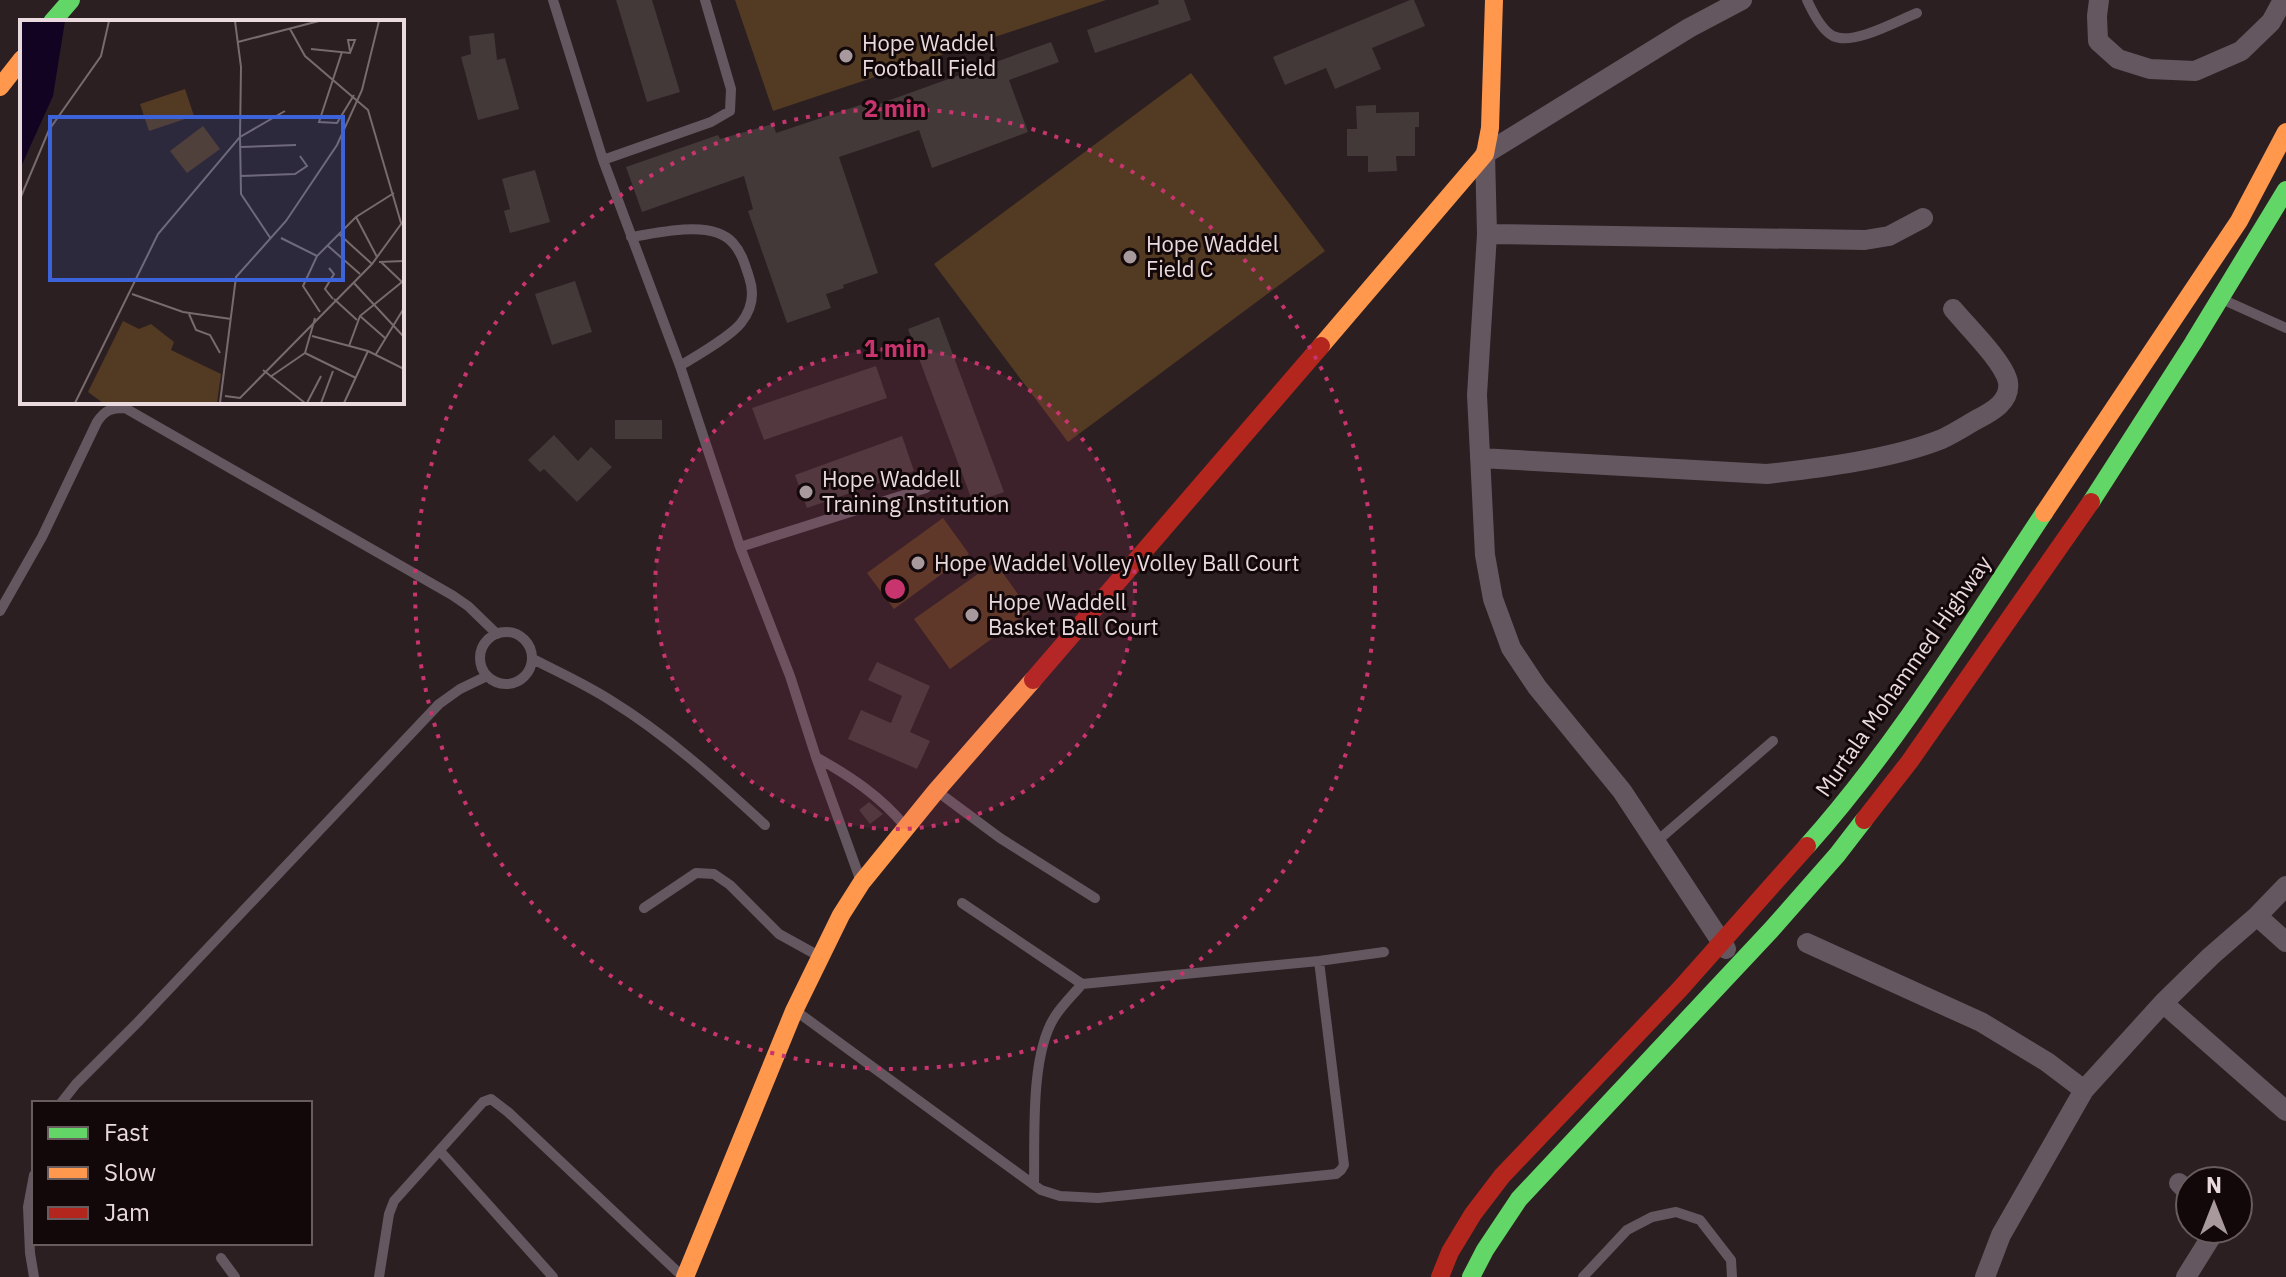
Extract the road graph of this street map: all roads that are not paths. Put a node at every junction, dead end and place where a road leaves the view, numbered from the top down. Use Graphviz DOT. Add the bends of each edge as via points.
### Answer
graph roads {
  1 [pos="71,0"];
  2 [pos="553,0"];
  3 [pos="705,0"];
  4 [pos="1494,0"];
  5 [pos="1742,0"];
  6 [pos="1807,0"];
  7 [pos="2099,0"];
  8 [pos="2283,0"];
  9 [pos="1917,13"];
  10 [pos="54,20"];
  11 [pos="20,62"];
  12 [pos="0,87"];
  13 [pos="2286,132"];
  14 [pos="1485,154"];
  15 [pos="603,160"];
  16 [pos="2286,190"];
  17 [pos="1923,218"];
  18 [pos="1487,234"];
  19 [pos="631,237"];
  20 [pos="2221,298"];
  21 [pos="1953,309"];
  22 [pos="2286,328"];
  23 [pos="680,366"];
  24 [pos="1480,458"];
  25 [pos="926,488"];
  26 [pos="740,547"];
  27 [pos="0,611"];
  28 [pos="497,634"];
  29 [pos="533,659"];
  30 [pos="487,676"];
  31 [pos="1773,741"];
  32 [pos="816,757"];
  33 [pos="936,791"];
  34 [pos="765,825"];
  35 [pos="906,827"];
  36 [pos="1656,842"];
  37 [pos="862,882"];
  38 [pos="2286,886"];
  39 [pos="1095,898"];
  40 [pos="962,903"];
  41 [pos="644,908"];
  42 [pos="2257,916"];
  43 [pos="1722,942"];
  44 [pos="2286,942"];
  45 [pos="1807,943"];
  46 [pos="1384,952"];
  47 [pos="819,956"];
  48 [pos="1319,961"];
  49 [pos="1736,967"];
  50 [pos="1082,984"];
  51 [pos="2163,1003"];
  52 [pos="794,1011"];
  53 [pos="2084,1090"];
  54 [pos="63,1101"];
  55 [pos="2286,1111"];
  56 [pos="440,1151"];
  57 [pos="1034,1184"];
  58 [pos="32,1186"];
  59 [pos="2206,1245"];
  60 [pos="221,1258"];
  61 [pos="34,1277"];
  62 [pos="235,1277"];
  63 [pos="379,1277"];
  64 [pos="553,1277"];
  65 [pos="684,1277"];
  66 [pos="1440,1277"];
  67 [pos="1471,1277"];
  68 [pos="1583,1277"];
  69 [pos="1732,1277"];
  70 [pos="1985,1277"];
  71 [pos="2186,1277"];
  1 -- 10 [label="main road"];
  2 -- 15 [label="lane"];
  3 -- 15 [label="lane" via="731,89 730,111"];
  4 -- 14 [label="main road"];
  5 -- 14 [label="street"];
  6 -- 9 [label="lane" via="1825,30 1847,39"];
  7 -- 8 [label="street" via="2098,41 2118,59 2150,69 2195,71 2241,51 2271,22"];
  11 -- 12 [label="main road"];
  13 -- 43 [label="main road, Murtala Mohammed Highway" via="2239,221 1897,734 1839,810"];
  14 -- 18 [label="street"];
  14 -- 33 [label="main road"];
  15 -- 19 [label="lane"];
  16 -- 20 [label="main road"];
  17 -- 18 [label="street" via="1889,236 1865,240"];
  18 -- 24 [label="street" via="1477,395"];
  19 -- 23 [label="lane"];
  19 -- 23 [label="lane" via="690,228 714,232 732,240 743,257 753,288 751,309 739,327"];
  20 -- 22 [label="lane"];
  20 -- 49 [label="main road" via="2096,495 1910,761 1837,855"];
  21 -- 24 [label="street" via="2004,369 2009,386 2000,406 1944,438 1909,450 1767,474"];
  23 -- 26 [label="lane"];
  24 -- 36 [label="street" via="1485,555 1493,599 1511,648"];
  25 -- 26 [label="lane"];
  26 -- 32 [label="lane"];
  27 -- 28 [label="lane" via="97,422 112,408 125,408 452,595"];
  28 -- 29 [label="lane" via="522,637"];
  28 -- 30 [label="lane" via="481,652"];
  29 -- 30 [label="lane" via="526,675 511,684"];
  29 -- 34 [label="lane" via="655,731"];
  30 -- 54 [label="lane" via="439,704"];
  31 -- 36 [label="lane"];
  32 -- 35 [label="lane" via="855,778"];
  32 -- 37 [label="lane"];
  33 -- 35 [label="main road"];
  33 -- 39 [label="lane"];
  35 -- 37 [label="main road"];
  36 -- 43 [label="street"];
  37 -- 47 [label="main road"];
  38 -- 42 [label="street"];
  40 -- 50 [label="lane"];
  41 -- 47 [label="lane" via="696,873 714,874 779,934"];
  42 -- 44 [label="street"];
  42 -- 51 [label="street"];
  43 -- 49 [label="street"];
  43 -- 66 [label="main road, Murtala Mohammed Highway" via="1502,1176 1465,1226"];
  45 -- 53 [label="street" via="1981,1022"];
  46 -- 48 [label="lane"];
  47 -- 52 [label="main road"];
  48 -- 50 [label="lane"];
  48 -- 57 [label="lane" via="1344,1165 1336,1174 1098,1198 1060,1196"];
  49 -- 67 [label="main road" via="1519,1199"];
  50 -- 57 [label="lane" via="1054,1018 1045,1039 1038,1075"];
  51 -- 53 [label="street"];
  51 -- 55 [label="street"];
  52 -- 57 [label="lane"];
  52 -- 65 [label="main road"];
  53 -- 70 [label="street" via="2001,1235"];
  56 -- 63 [label="lane" via="394,1201"];
  56 -- 64 [label="lane"];
  56 -- 65 [label="lane" via="491,1099"];
  58 -- 61 [label="lane" via="28,1207"];
  59 -- 71 [label="street"];
  60 -- 62 [label="lane"];
  68 -- 69 [label="lane" via="1627,1230 1676,1212 1700,1220 1731,1260"];
}
